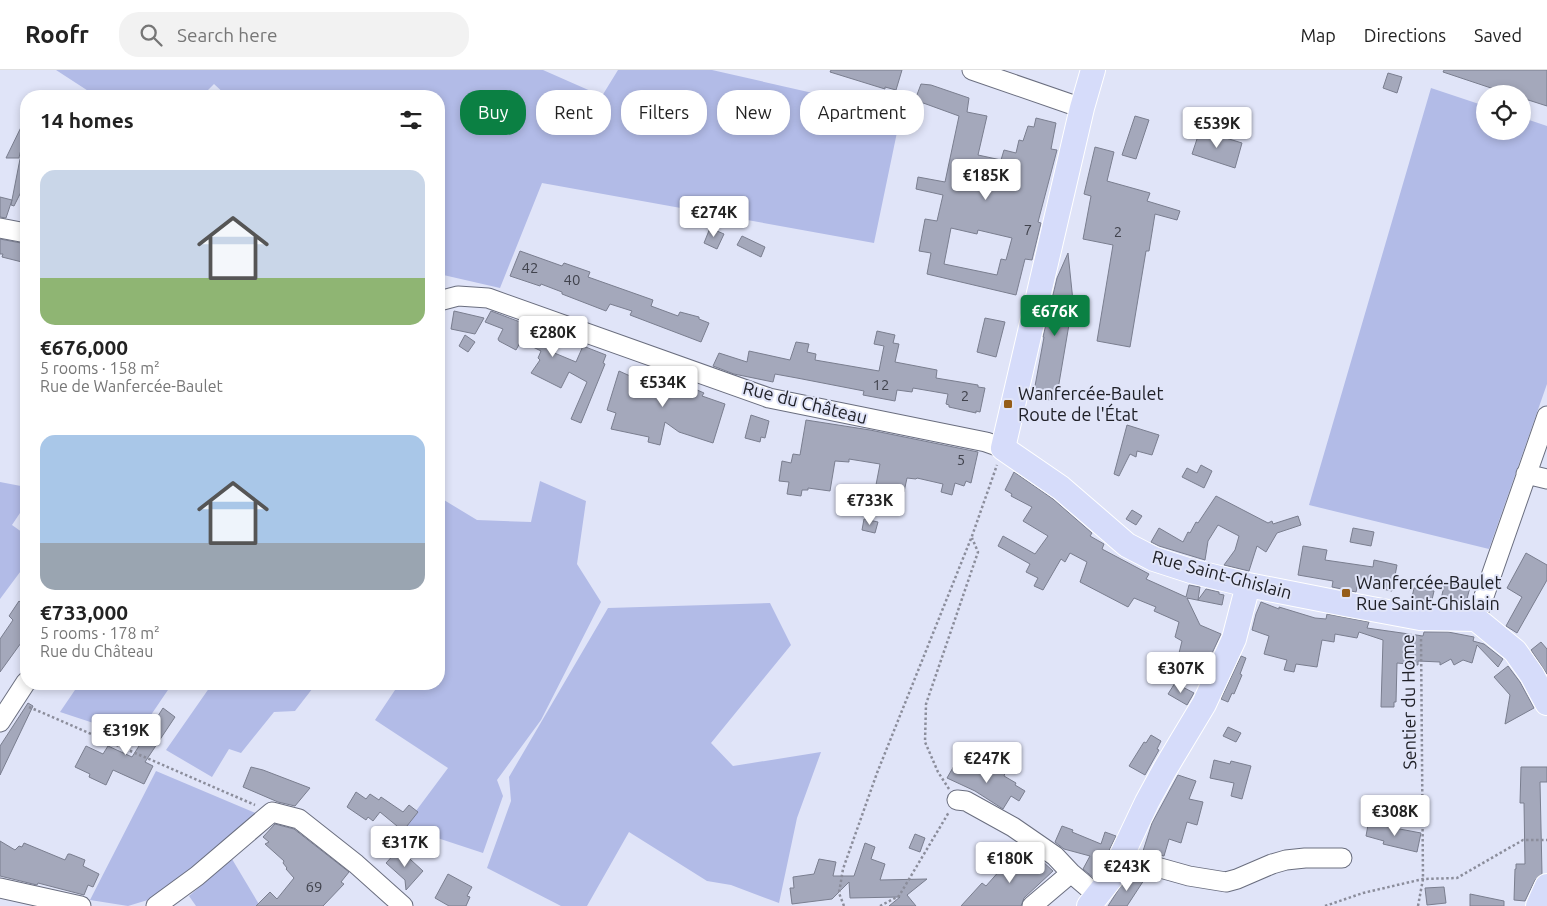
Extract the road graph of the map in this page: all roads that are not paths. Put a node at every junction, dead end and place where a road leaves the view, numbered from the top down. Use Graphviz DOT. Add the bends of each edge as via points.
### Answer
graph roads {
  1 [pos="1093,70"];
  2 [pos="981,72"];
  3 [pos="1082,108"];
  4 [pos="0,228"];
  5 [pos="20,232"];
  6 [pos="445,299"];
  7 [pos="1547,416"];
  8 [pos="1003,448"];
  9 [pos="1526,474"];
  10 [pos="1547,479"];
  11 [pos="1248,585"];
  12 [pos="1476,620"];
  13 [pos="21,690"];
  14 [pos="1547,703"];
  15 [pos="0,722"];
  16 [pos="957,800"];
  17 [pos="1121,858"];
  18 [pos="1342,858"];
  19 [pos="1071,873"];
  20 [pos="1547,886"];
  21 [pos="0,888"];
  22 [pos="1094,901"];
  23 [pos="81,906"];
  24 [pos="156,906"];
  25 [pos="403,906"];
  26 [pos="1032,906"];
  27 [pos="1538,906"];
  1 -- 3 [label="main road"];
  2 -- 3 [label="street"];
  3 -- 8 [label="main road"];
  4 -- 5 [label="street"];
  6 -- 8 [label="street, Rue du Château" via="458,296 488,298 769,398"];
  7 -- 9 [label="street"];
  8 -- 11 [label="main road, Rue Saint-Ghislain" via="1062,488 1138,552 1191,571"];
  9 -- 10 [label="street"];
  9 -- 12 [label="street"];
  11 -- 12 [label="main road, Rue Saint-Ghislain" via="1420,618"];
  11 -- 17 [label="main road" via="1234,639 1221,670 1152,794"];
  12 -- 14 [label="main road" via="1515,651"];
  13 -- 15 [label="street"];
  16 -- 19 [label="street" via="966,800 1013,827 1055,856"];
  17 -- 18 [label="street" via="1226,882 1286,860"];
  17 -- 22 [label="main road"];
  19 -- 22 [label="street"];
  19 -- 26 [label="street"];
  20 -- 27 [label="main road"];
  21 -- 23 [label="street"];
  24 -- 25 [label="street" via="197,876 272,812 299,819"];
}
